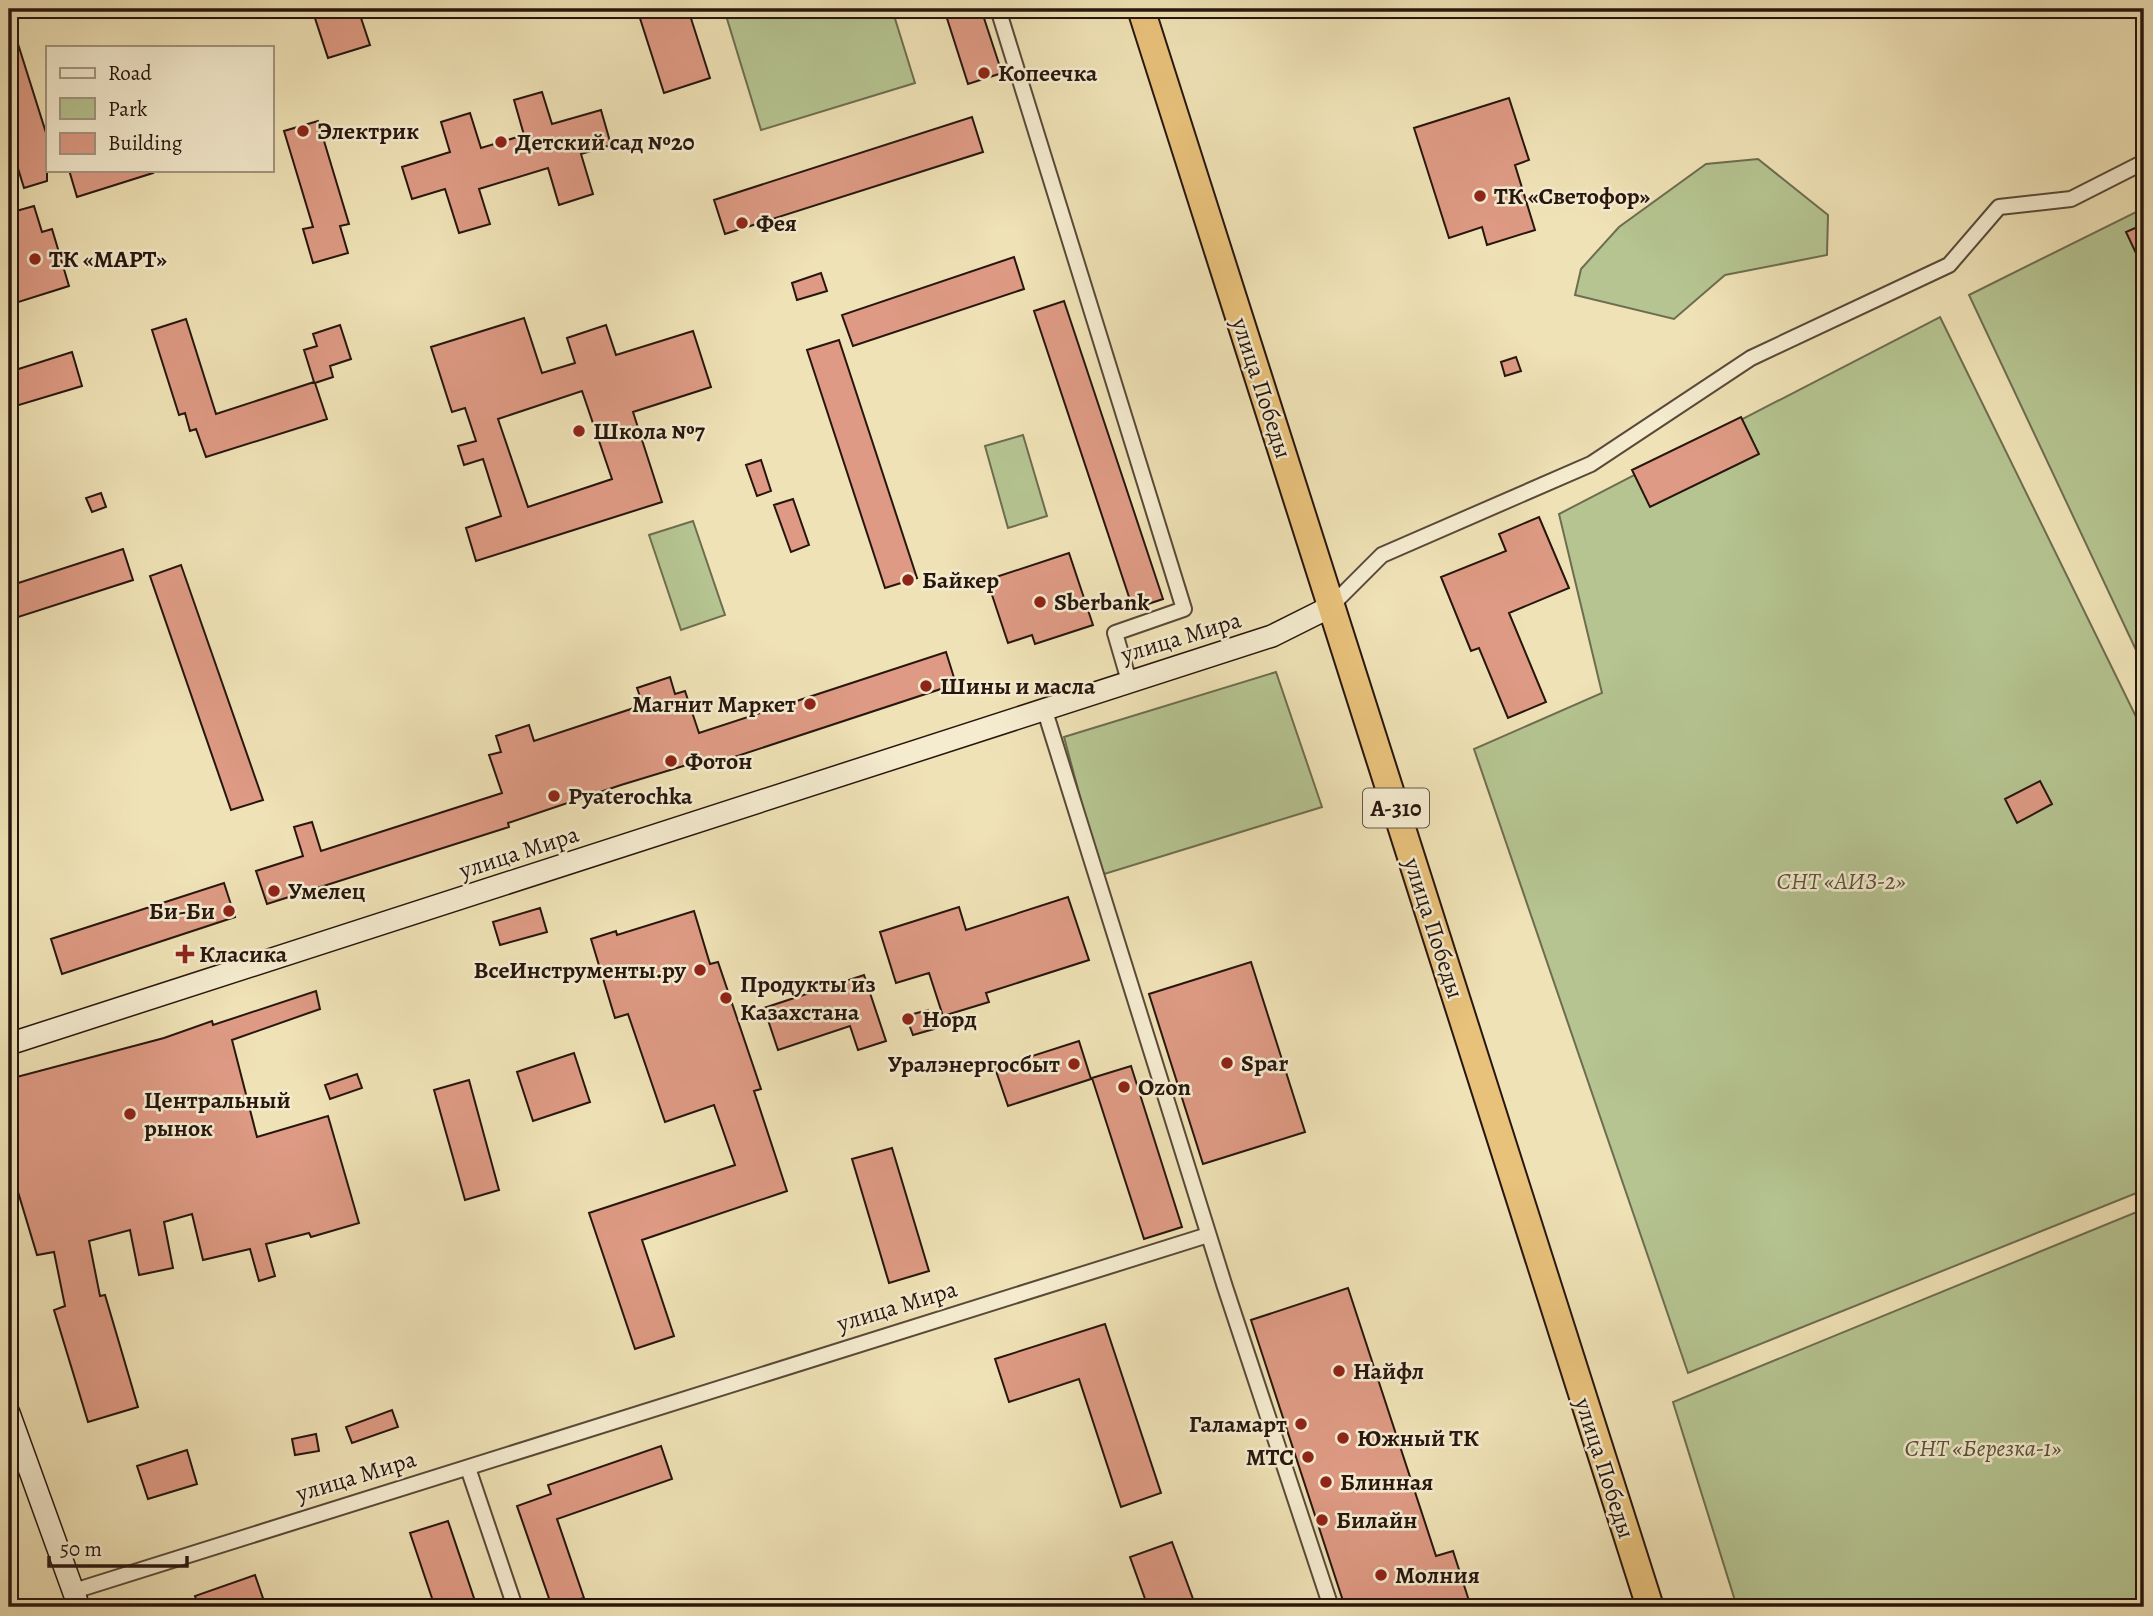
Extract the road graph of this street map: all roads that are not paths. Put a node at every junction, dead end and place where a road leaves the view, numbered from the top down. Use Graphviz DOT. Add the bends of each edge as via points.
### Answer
graph roads {
  1 [pos="998,9"];
  2 [pos="1140,9"];
  3 [pos="2144,162"];
  4 [pos="1330,607"];
  5 [pos="1129,681"];
  6 [pos="1044,708"];
  7 [pos="9,1044"];
  8 [pos="1208,1235"];
  9 [pos="9,1413"];
  10 [pos="468,1468"];
  11 [pos="77,1599"];
  12 [pos="515,1607"];
  13 [pos="1331,1607"];
  14 [pos="1650,1607"];
  1 -- 5 [label="street" via="1184,609 1115,633"];
  2 -- 4 [label="highway, улица Победы / А-310"];
  3 -- 4 [label="street" via="2071,199 1999,207 1949,265 1751,358 1591,464 1382,555"];
  4 -- 5 [label="street, улица Мира" via="1272,636"];
  4 -- 14 [label="highway, улица Победы / А-310"];
  5 -- 6 [label="street, улица Мира"];
  6 -- 7 [label="street, улица Мира"];
  6 -- 8 [label="street"];
  8 -- 10 [label="street, улица Мира"];
  8 -- 13 [label="street"];
  9 -- 11 [label="street"];
  10 -- 11 [label="street, улица Мира"];
  10 -- 12 [label="street"];
}
